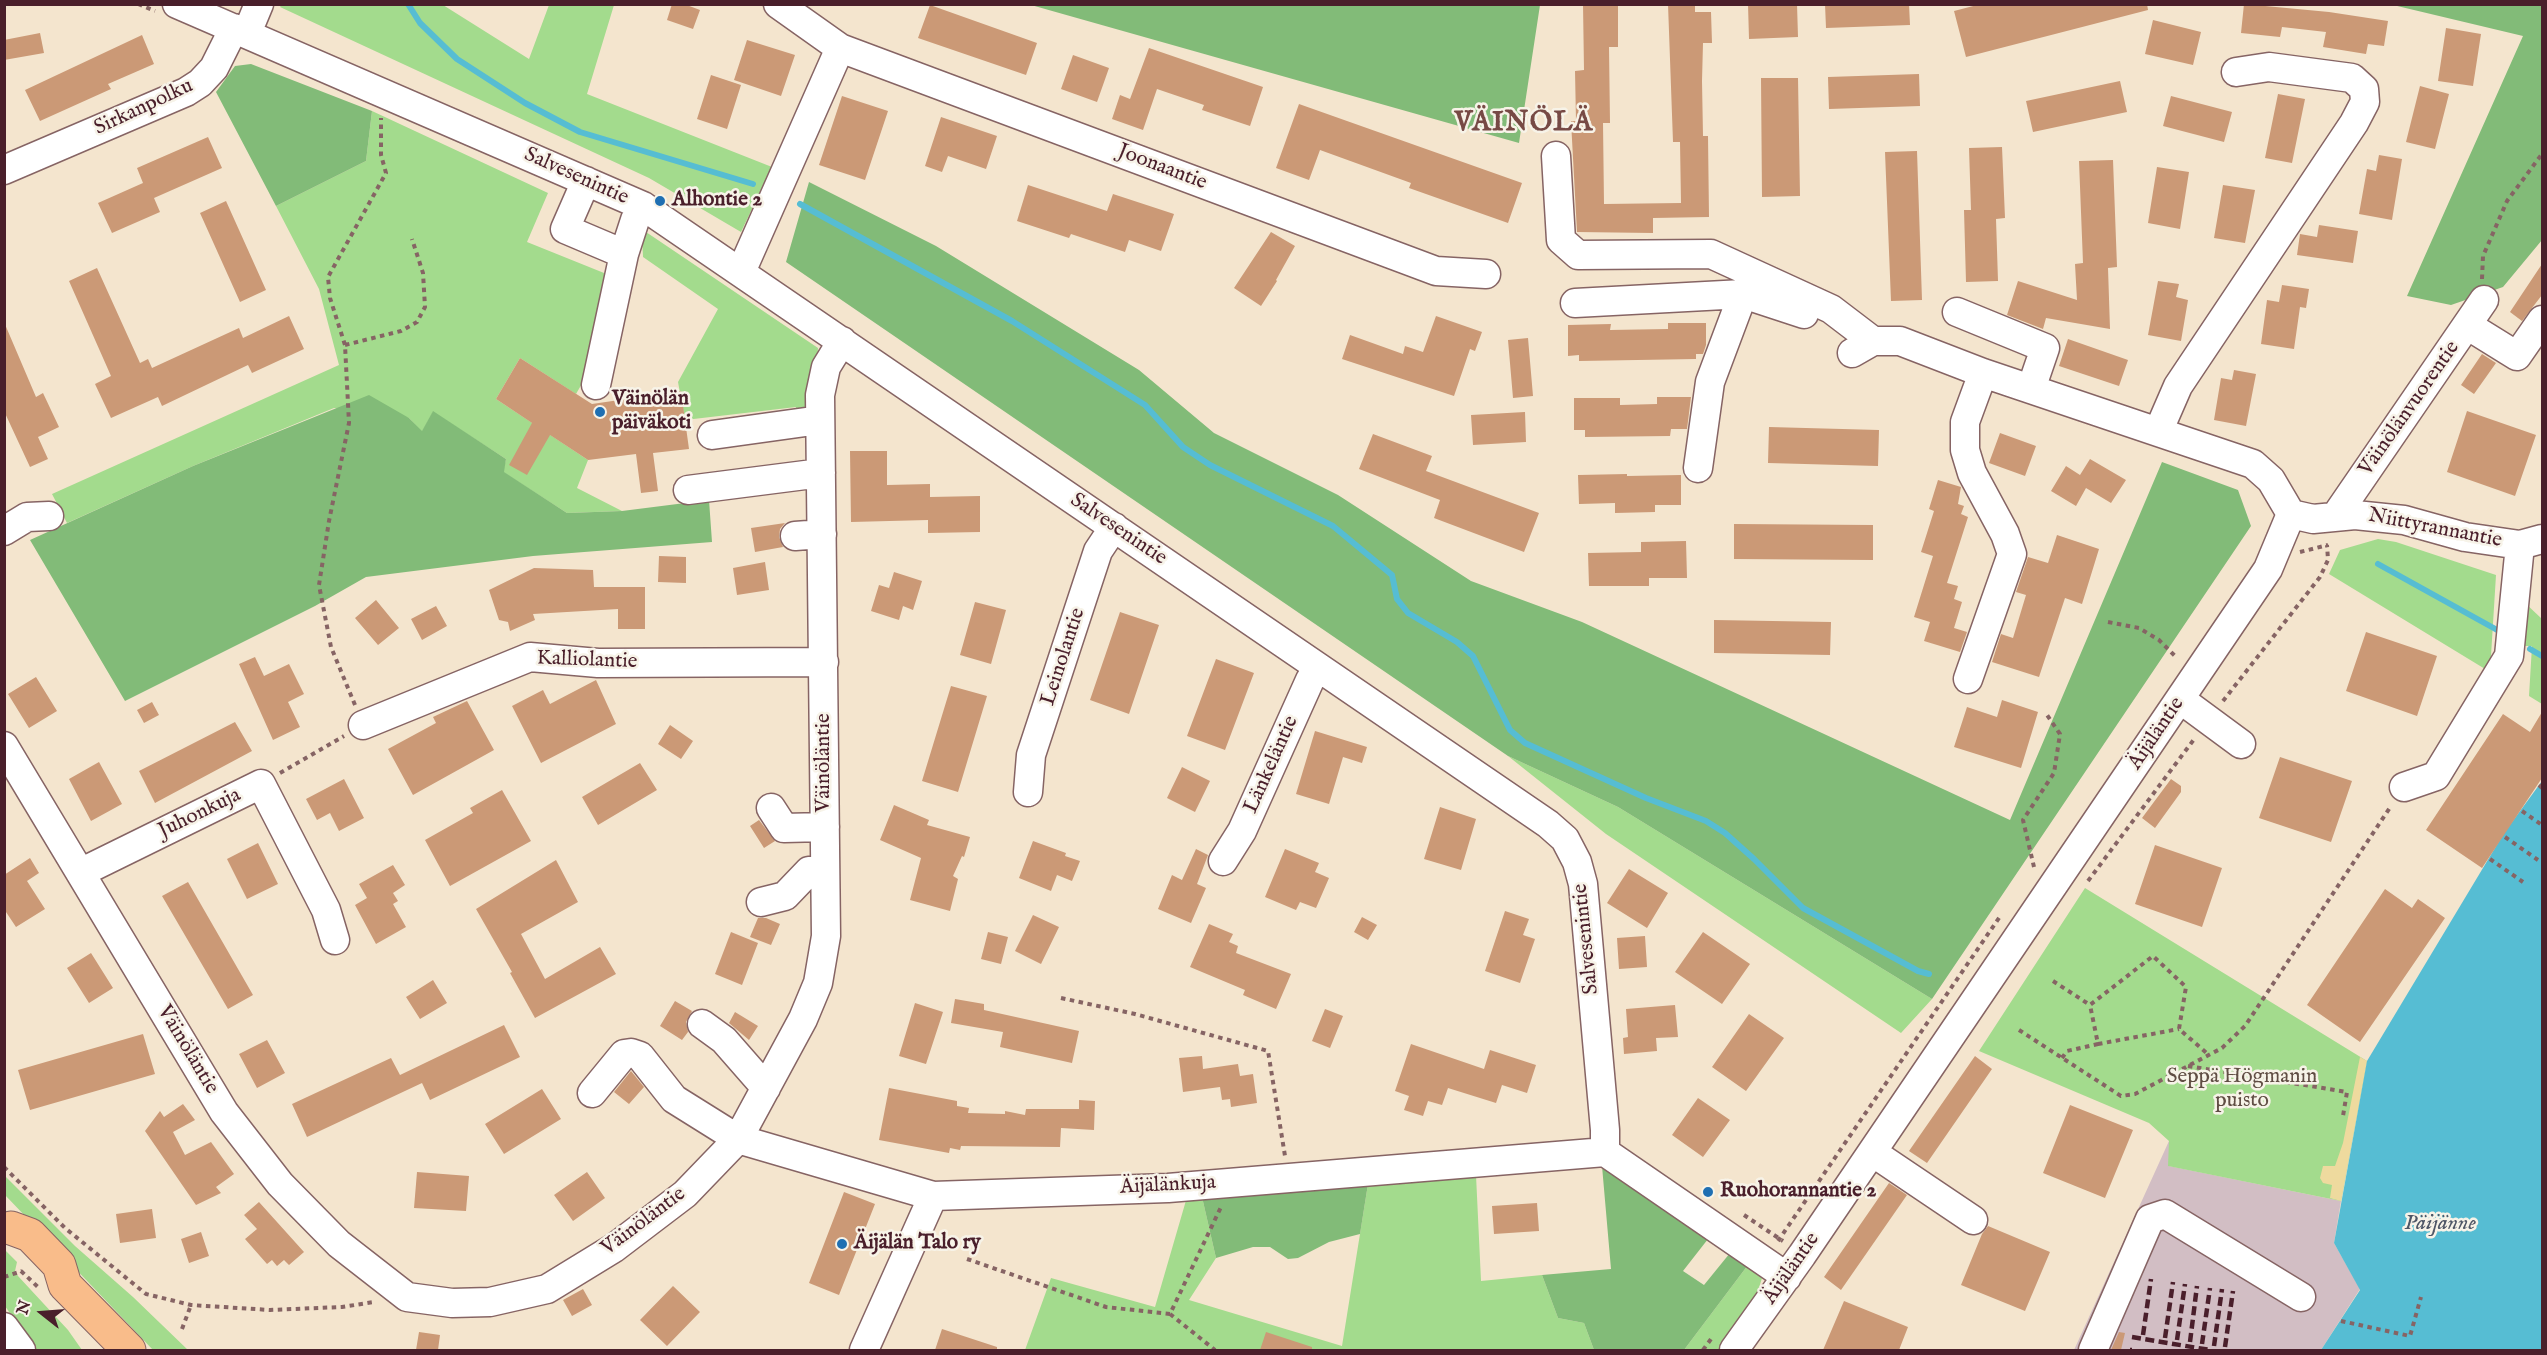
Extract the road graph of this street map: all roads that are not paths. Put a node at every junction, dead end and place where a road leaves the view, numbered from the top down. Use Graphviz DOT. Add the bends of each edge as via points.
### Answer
graph roads {
  1 [pos="177,4"];
  2 [pos="259,4"];
  3 [pos="778,4"];
  4 [pos="240,30"];
  5 [pos="840,48"];
  6 [pos="2236,72"];
  7 [pos="1556,156"];
  8 [pos="4,170"];
  9 [pos="586,181"];
  10 [pos="643,206"];
  11 [pos="624,254"];
  12 [pos="741,272"];
  13 [pos="1486,274"];
  14 [pos="1743,294"];
  15 [pos="2484,300"];
  16 [pos="1575,303"];
  17 [pos="1957,312"];
  18 [pos="2542,320"];
  19 [pos="2468,325"];
  20 [pos="842,341"];
  21 [pos="1864,346"];
  22 [pos="1983,373"];
  23 [pos="596,385"];
  24 [pos="2031,389"];
  25 [pos="820,420"];
  26 [pos="2158,432"];
  27 [pos="712,435"];
  28 [pos="1698,468"];
  29 [pos="821,473"];
  30 [pos="688,490"];
  31 [pos="2291,514"];
  32 [pos="49,516"];
  33 [pos="1114,527"];
  34 [pos="2336,529"];
  35 [pos="4,531"];
  36 [pos="2531,542"];
  37 [pos="824,662"];
  38 [pos="1318,667"];
  39 [pos="1968,678"];
  40 [pos="2180,699"];
  41 [pos="363,725"];
  42 [pos="2241,744"];
  43 [pos="4,746"];
  44 [pos="2404,787"];
  45 [pos="1028,792"];
  46 [pos="771,808"];
  47 [pos="825,827"];
  48 [pos="1223,861"];
  49 [pos="825,870"];
  50 [pos="82,872"];
  51 [pos="761,902"];
  52 [pos="335,940"];
  53 [pos="702,1024"];
  54 [pos="766,1089"];
  55 [pos="592,1093"];
  56 [pos="738,1139"];
  57 [pos="1605,1152"];
  58 [pos="1872,1152"];
  59 [pos="933,1196"];
  60 [pos="1973,1220"];
  61 [pos="8,1224"];
  62 [pos="1783,1258"];
  63 [pos="2301,1297"];
  64 [pos="4,1327"];
  65 [pos="1725,1342"];
  66 [pos="21,1350"];
  67 [pos="129,1350"];
  68 [pos="864,1350"];
  69 [pos="2092,1350"];
  1 -- 4 [label="street, Salvesenintie"];
  2 -- 4 [label="street, Sirkanpolku"];
  3 -- 5 [label="street, Joonaantie"];
  4 -- 8 [label="street, Sirkanpolku" via="214,68 186,92"];
  4 -- 9 [label="street, Salvesenintie"];
  5 -- 12 [label="street"];
  5 -- 13 [label="street, Joonaantie" via="1436,271"];
  6 -- 26 [label="street" via="2269,67 2352,78 2364,89 2365,102 2178,386"];
  7 -- 21 [label="street" via="1561,240 1578,255 1711,254 1831,309"];
  9 -- 10 [label="street, Salvesenintie"];
  9 -- 11 [label="street" via="565,229"];
  10 -- 11 [label="street"];
  10 -- 12 [label="street, Salvesenintie"];
  11 -- 23 [label="street"];
  12 -- 20 [label="street, Salvesenintie"];
  14 -- 16 [label="street"];
  14 -- 21 [label="street" via="1826,321"];
  14 -- 28 [label="street" via="1710,382"];
  15 -- 19 [label="street, Väinölänvuorentie"];
  17 -- 24 [label="street" via="2045,348"];
  18 -- 19 [label="street" via="2517,356"];
  19 -- 34 [label="street, Väinölänvuorentie"];
  20 -- 25 [label="street, Väinöläntie" via="826,367"];
  20 -- 33 [label="street, Salvesenintie"];
  21 -- 22 [label="street" via="1900,341"];
  22 -- 24 [label="street"];
  22 -- 39 [label="street" via="1965,422 1965,450 1972,473 2012,554"];
  24 -- 26 [label="street"];
  25 -- 27 [label="street"];
  25 -- 29 [label="street, Väinöläntie"];
  26 -- 31 [label="street" via="2253,464 2271,480"];
  29 -- 30 [label="street"];
  29 -- 37 [label="street, Väinöläntie" via="808,535"];
  31 -- 34 [label="street, Niittyrannantie"];
  31 -- 40 [label="street, Äijäläntie" via="2268,569"];
  32 -- 35 [label="street" via="27,517"];
  33 -- 38 [label="street, Salvesenintie"];
  33 -- 45 [label="street, Leinolantie" via="1098,552 1031,754"];
  34 -- 36 [label="street, Niittyrannantie" via="2355,514 2404,520 2465,537"];
  36 -- 44 [label="street" via="2510,656 2436,776"];
  37 -- 41 [label="street, Kalliolantie" via="598,663 530,657"];
  37 -- 47 [label="street, Väinöläntie"];
  38 -- 48 [label="street, Länkeläntie" via="1242,831"];
  38 -- 57 [label="street, Salvesenintie" via="1565,839 1583,884"];
  40 -- 42 [label="street"];
  40 -- 58 [label="street, Äijäläntie"];
  43 -- 50 [label="street, Väinöläntie"];
  46 -- 47 [label="street" via="784,828"];
  47 -- 49 [label="street, Väinöläntie"];
  49 -- 51 [label="street" via="809,872 785,896"];
  49 -- 54 [label="street, Väinöläntie" via="826,936 818,983"];
  50 -- 52 [label="street, Juhonkuja" via="261,784 326,910"];
  50 -- 56 [label="street, Väinöläntie" via="224,1112 280,1184 339,1244 407,1297 452,1303 490,1302 547,1289 614,1248 685,1194"];
  53 -- 54 [label="street" via="724,1040"];
  54 -- 56 [label="street, Väinöläntie"];
  55 -- 56 [label="street, Äijälänkuja" via="624,1054 631,1053 640,1056 674,1098"];
  56 -- 59 [label="street, Äijälänkuja"];
  57 -- 59 [label="street, Äijälänkuja" via="1168,1188"];
  57 -- 62 [label="street"];
  58 -- 60 [label="street"];
  58 -- 62 [label="street, Äijäläntie"];
  59 -- 68 [label="street"];
  61 -- 67 [label="main road" via="17,1247 46,1278 65,1285"];
  62 -- 65 [label="street, Äijäläntie"];
  63 -- 69 [label="street" via="2165,1214 2150,1219"];
  64 -- 66 [label="street"];
}
